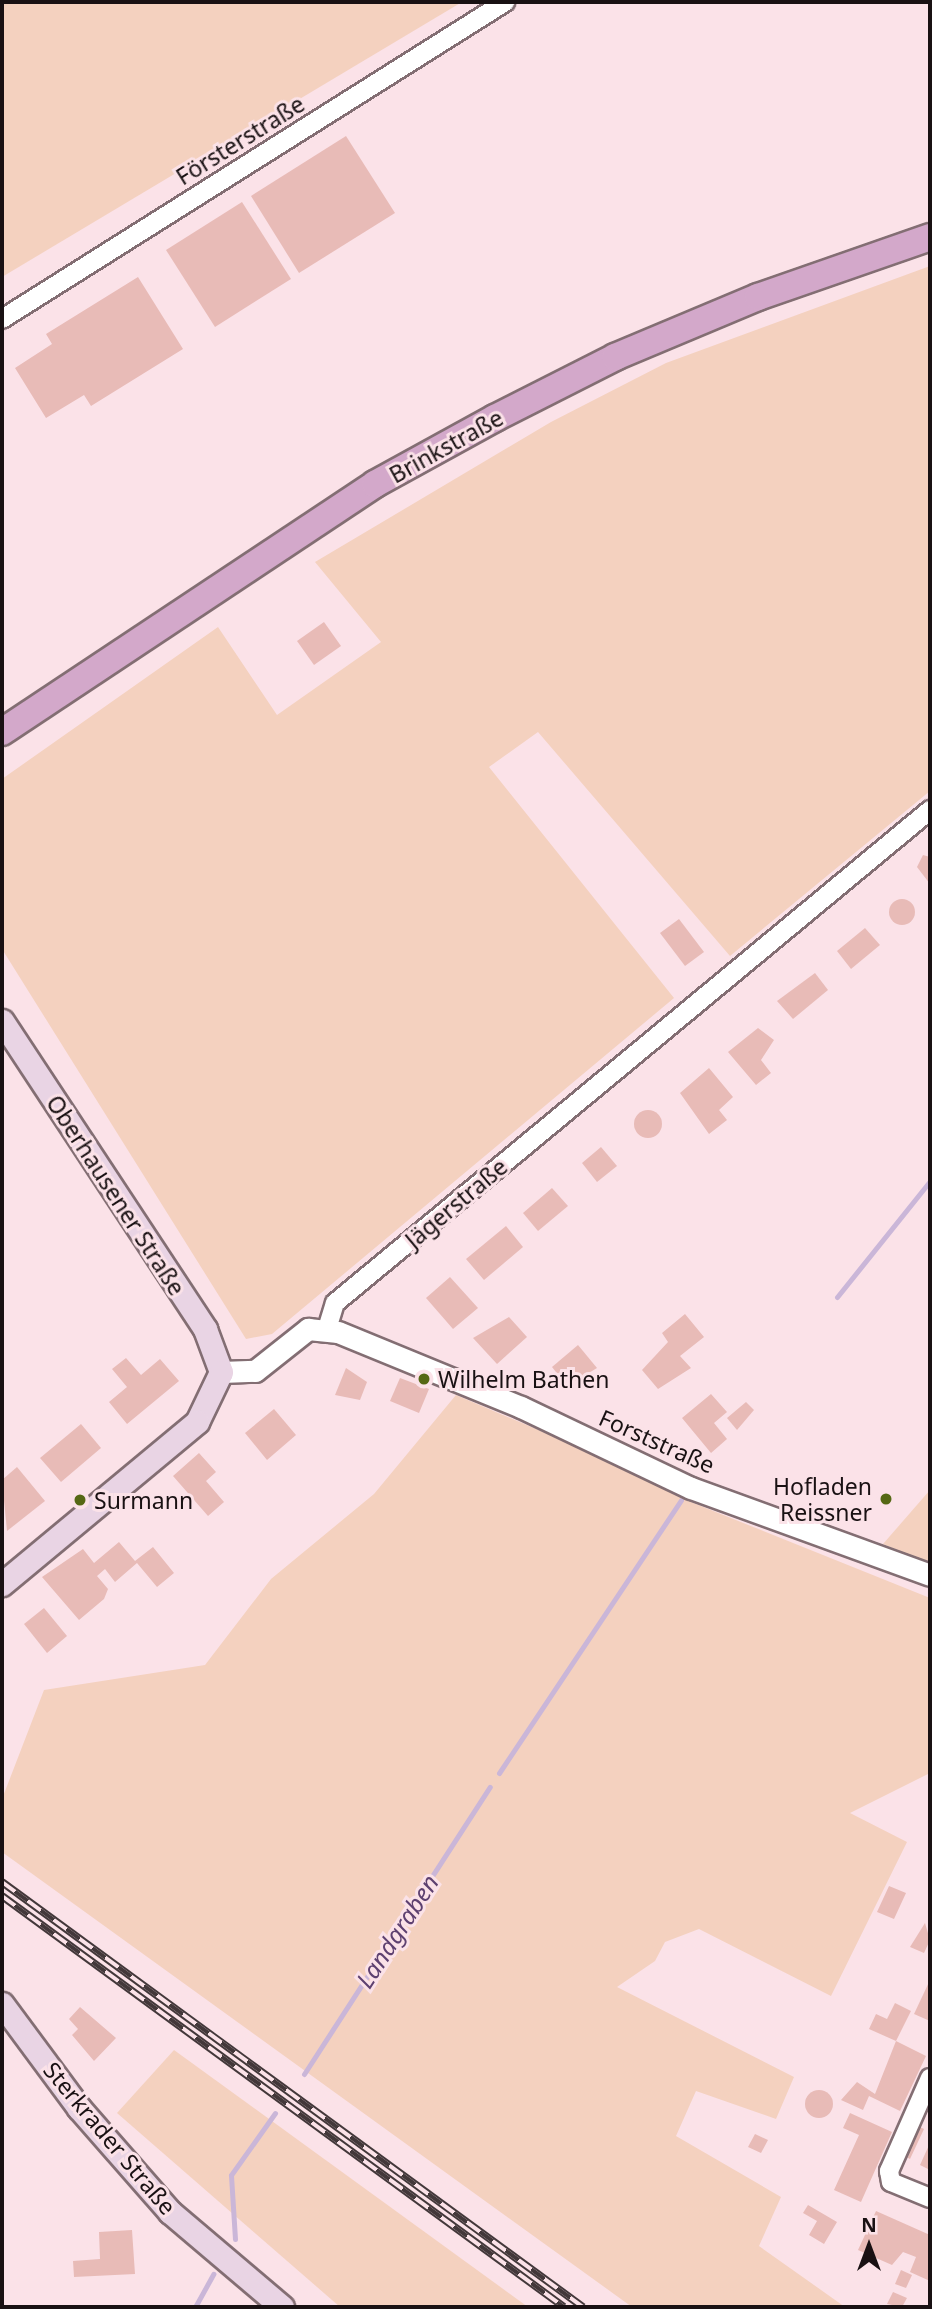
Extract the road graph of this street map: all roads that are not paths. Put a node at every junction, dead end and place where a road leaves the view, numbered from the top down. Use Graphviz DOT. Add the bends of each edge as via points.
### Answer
graph roads {
  1 [pos="505,2"];
  2 [pos="930,237"];
  3 [pos="2,319"];
  4 [pos="2,732"];
  5 [pos="930,810"];
  6 [pos="2,1021"];
  7 [pos="327,1329"];
  8 [pos="220,1372"];
  9 [pos="930,1575"];
  10 [pos="2,1584"];
  11 [pos="2,2004"];
  12 [pos="930,2078"];
  13 [pos="930,2198"];
  14 [pos="282,2307"];
  1 -- 3 [label="street, Försterstraße"];
  2 -- 4 [label="main road, Brinkstraße" via="758,297 615,357 495,418 375,484"];
  5 -- 7 [label="street, Jägerstraße" via="335,1303"];
  6 -- 8 [label="main road, Oberhausener Straße" via="205,1329"];
  7 -- 8 [label="street" via="300,1332 256,1371"];
  7 -- 9 [label="street, Forststraße" via="521,1407 691,1488"];
  8 -- 10 [label="main road" via="197,1422"];
  11 -- 14 [label="main road, Sterkrader Straße" via="79,2108 170,2212"];
  12 -- 13 [label="street" via="889,2171 891,2182"];
}
